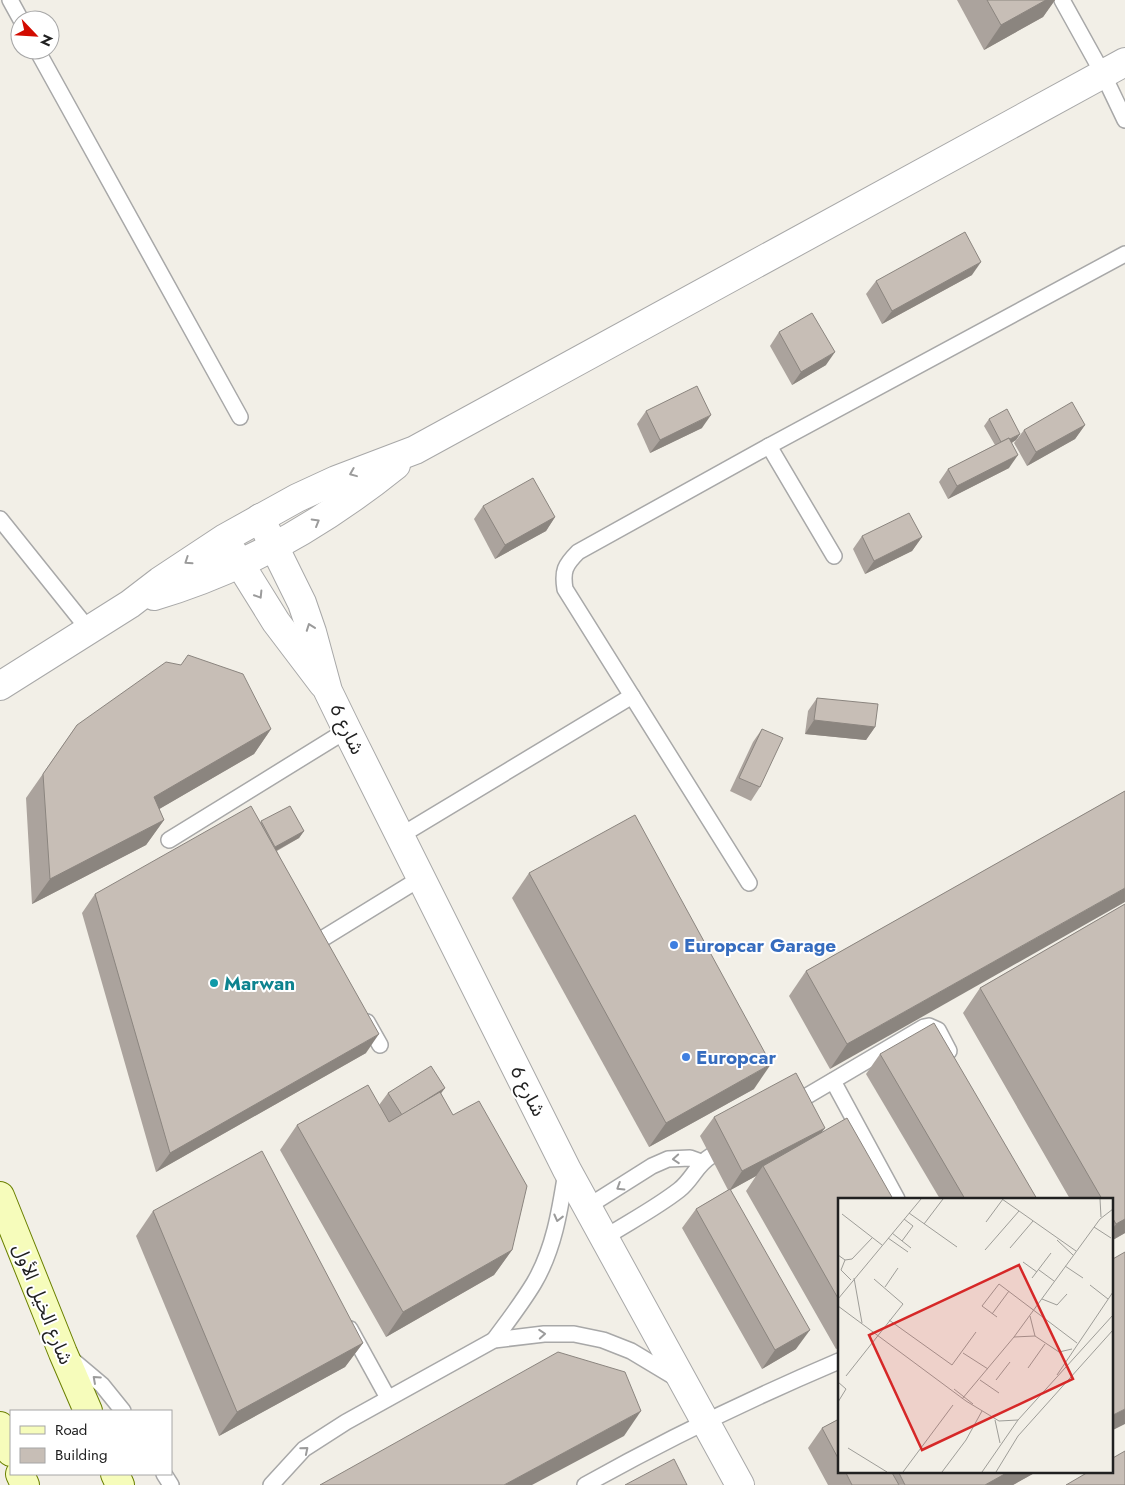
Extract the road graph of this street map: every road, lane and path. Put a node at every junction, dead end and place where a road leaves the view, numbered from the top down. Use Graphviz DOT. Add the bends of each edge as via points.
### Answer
graph roads {
  1 [pos="1062,0"];
  2 [pos="43,60"];
  3 [pos="1114,68"];
  4 [pos="1125,120"];
  5 [pos="1125,254"];
  6 [pos="240,417"];
  7 [pos="768,446"];
  8 [pos="415,450"];
  9 [pos="260,518"];
  10 [pos="0,519"];
  11 [pos="225,538"];
  12 [pos="274,546"];
  13 [pos="834,556"];
  14 [pos="240,563"];
  15 [pos="130,604"];
  16 [pos="89,630"];
  17 [pos="0,686"];
  18 [pos="328,690"];
  19 [pos="632,696"];
  20 [pos="347,730"];
  21 [pos="400,836"];
  22 [pos="169,840"];
  23 [pos="422,878"];
  24 [pos="749,883"];
  25 [pos="314,923"];
  26 [pos="322,939"];
  27 [pos="331,955"];
  28 [pos="362,1012"];
  29 [pos="380,1045"];
  30 [pos="955,1061"];
  31 [pos="833,1081"];
  32 [pos="789,1106"];
  33 [pos="567,1170"];
  34 [pos="0,1196"];
  35 [pos="895,1198"];
  36 [pos="587,1207"];
  37 [pos="604,1238"];
  38 [pos="341,1313"];
  39 [pos="494,1340"];
  40 [pos="63,1353"];
  41 [pos="838,1361"];
  42 [pos="682,1382"];
  43 [pos="388,1398"];
  44 [pos="88,1410"];
  45 [pos="122,1410"];
  46 [pos="704,1422"];
  47 [pos="0,1426"];
  48 [pos="10,1450"];
  49 [pos="271,1485"];
  50 [pos="585,1485"];
  51 [pos="740,1485"];
  1 -- 3 [label="lane"];
  2 -- 6 [label="lane"];
  3 -- 4 [label="lane"];
  3 -- 8 [label="street"];
  5 -- 7 [label="lane"];
  7 -- 13 [label="lane"];
  7 -- 19 [label="lane" via="578,552 568,562 563,575 565,589"];
  8 -- 9 [label="street, one-way" via="336,480"];
  12 -- 8 [label="street, one-way" via="324,518"];
  9 -- 11 [label="street"];
  9 -- 12 [label="street, شارع 6"];
  10 -- 16 [label="lane"];
  11 -- 14 [label="street, شارع 6"];
  11 -- 15 [label="street, one-way" via="160,580"];
  12 -- 14 [label="street"];
  18 -- 12 [label="street, شارع 6, one-way" via="310,625"];
  14 -- 15 [label="street"];
  14 -- 18 [label="street, شارع 6, one-way" via="276,622"];
  15 -- 16 [label="street"];
  16 -- 17 [label="street"];
  18 -- 20 [label="street, شارع 6"];
  19 -- 21 [label="lane"];
  19 -- 24 [label="lane"];
  20 -- 21 [label="street, شارع 6"];
  20 -- 22 [label="lane"];
  21 -- 23 [label="street, شارع 6"];
  23 -- 26 [label="lane"];
  23 -- 33 [label="street, شارع 6"];
  25 -- 26 [label="lane"];
  26 -- 27 [label="lane"];
  28 -- 29 [label="lane"];
  30 -- 31 [label="lane" via="938,1030 929,1026"];
  31 -- 32 [label="lane"];
  31 -- 35 [label="lane"];
  33 -- 36 [label="street, شارع 6"];
  33 -- 39 [label="lane, one-way" via="549,1249 535,1281"];
  34 -- 40 [label="main road, شارع الخيل الأول"];
  36 -- 37 [label="street, شارع 6"];
  37 -- 36 [label="lane, one-way" via="680,1189 706,1159 668,1159"];
  37 -- 42 [label="street, شارع 6"];
  38 -- 43 [label="lane"];
  39 -- 42 [label="lane, one-way" via="544,1334 574,1334 603,1340 631,1351"];
  39 -- 43 [label="lane"];
  40 -- 44 [label="main road, شارع الخيل الأول"];
  45 -- 40 [label="lane, one-way" via="102,1385"];
  41 -- 46 [label="lane"];
  42 -- 46 [label="street, شارع 6"];
  49 -- 43 [label="lane, one-way" via="304,1449"];
  46 -- 50 [label="lane"];
  46 -- 51 [label="street, شارع 6"];
  47 -- 48 [label="main road"];
}
